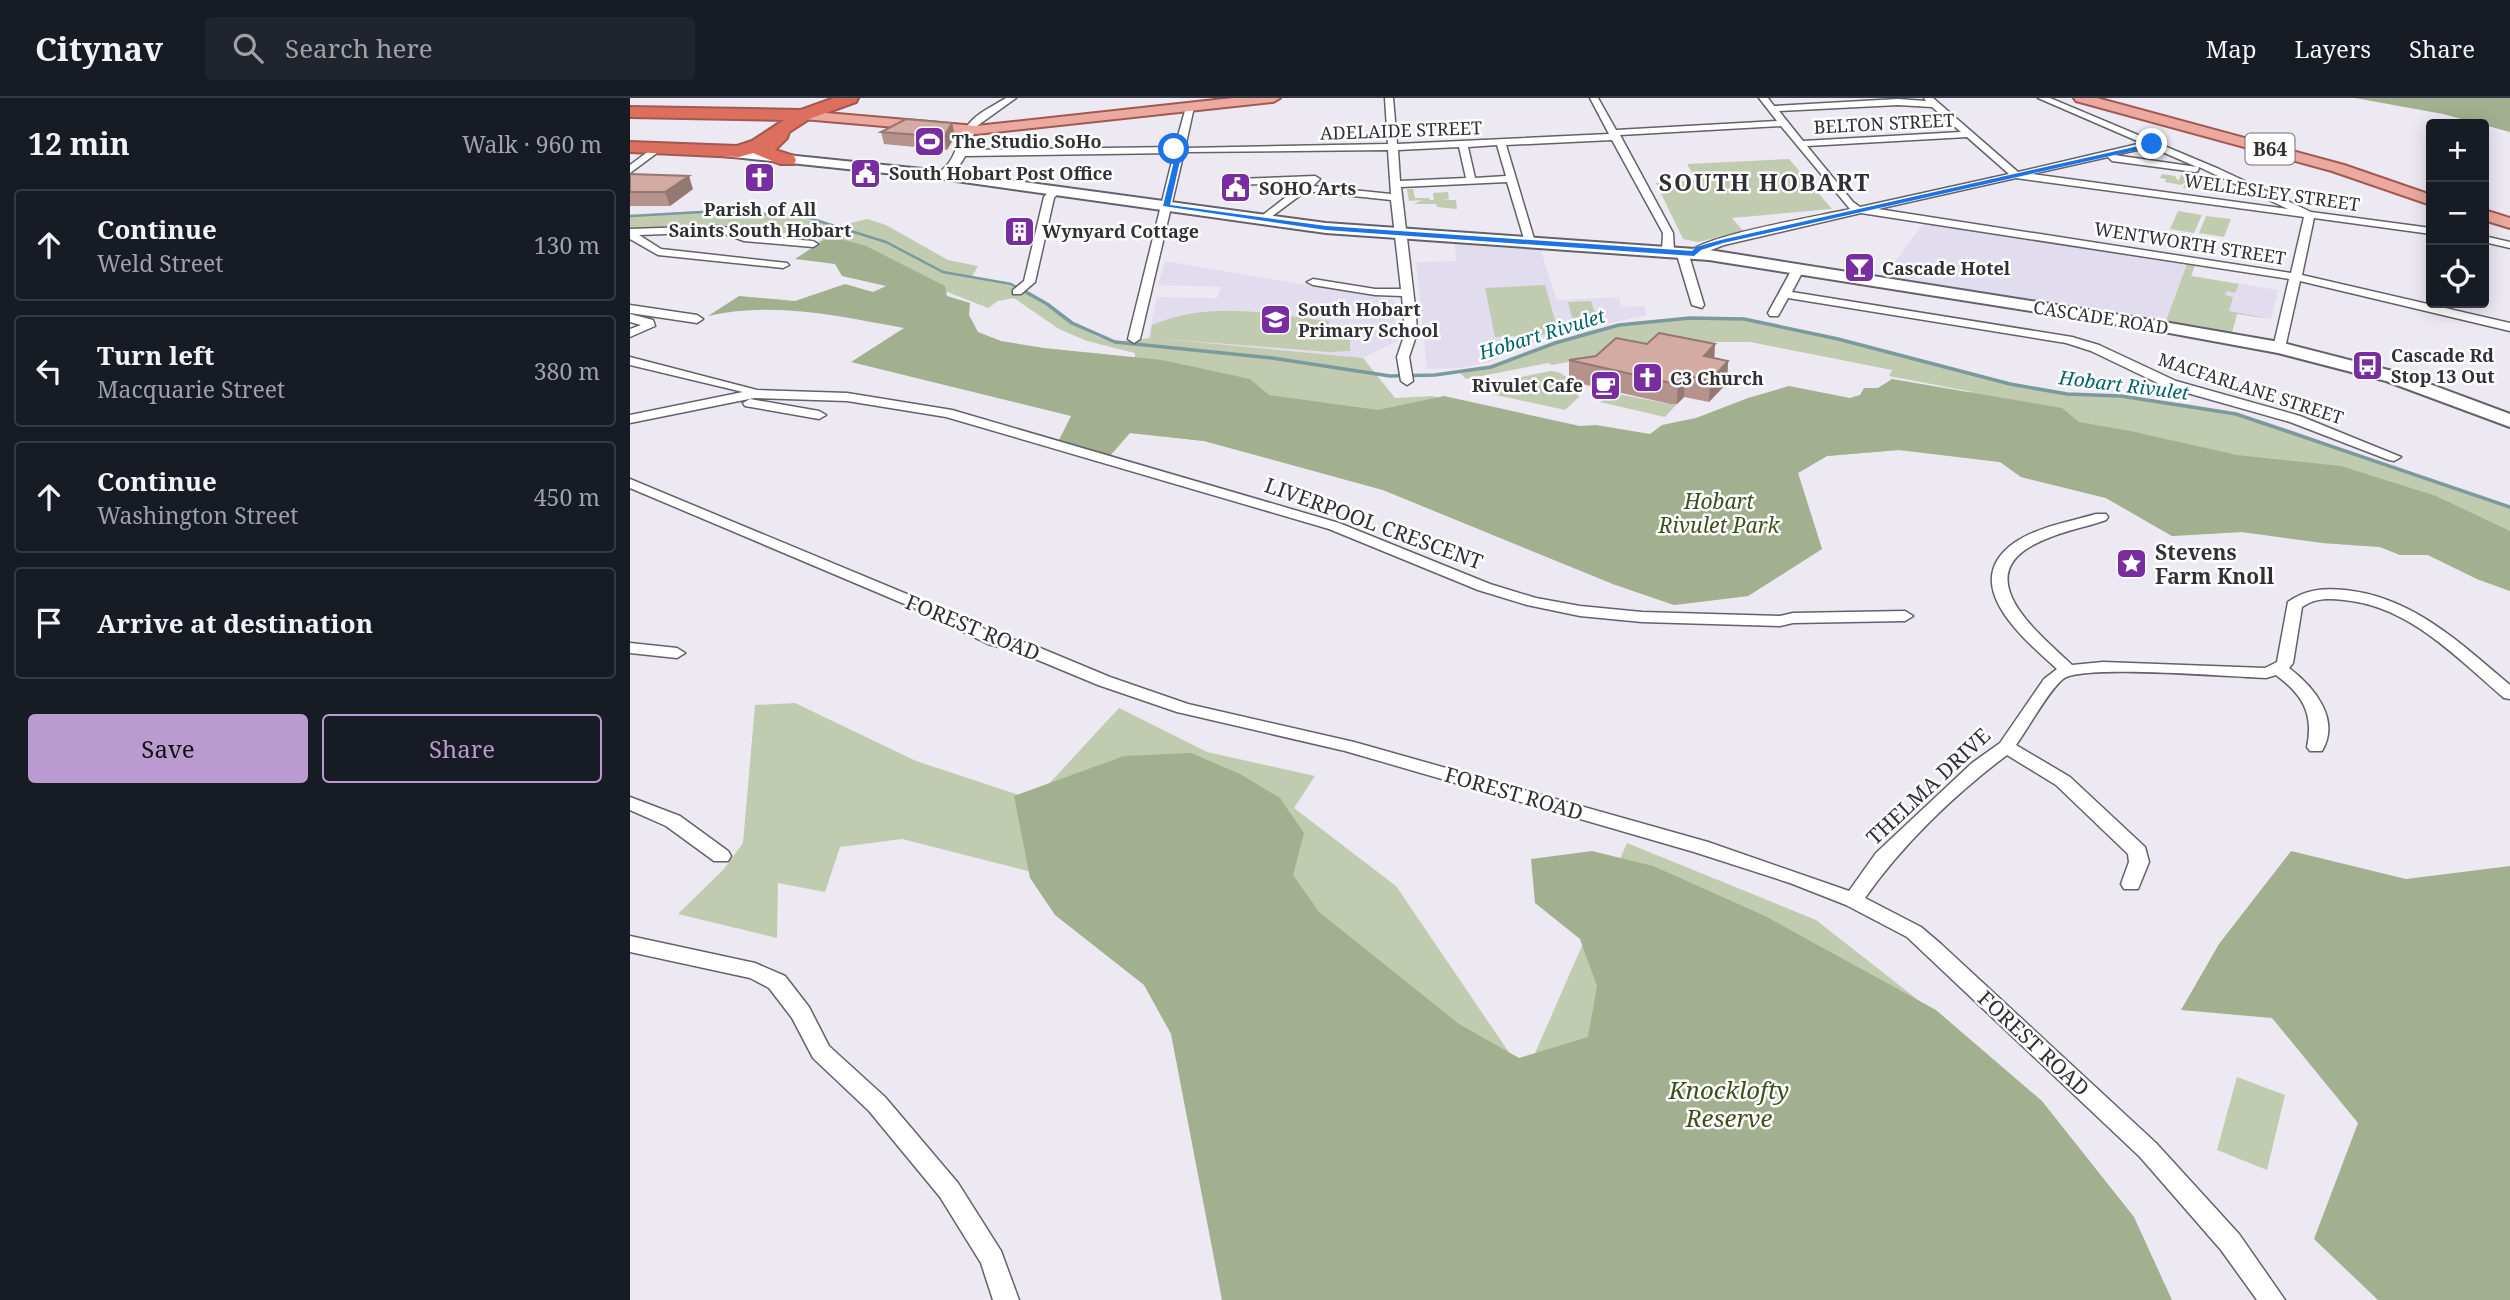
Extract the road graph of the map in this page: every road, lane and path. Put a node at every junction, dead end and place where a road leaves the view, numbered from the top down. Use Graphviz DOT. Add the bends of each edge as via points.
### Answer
graph roads {
  1 [pos="852,98"];
  2 [pos="1012,98"];
  3 [pos="1273,98"];
  4 [pos="1389,98"];
  5 [pos="1594,98"];
  6 [pos="1763,98"];
  7 [pos="2042,98"];
  8 [pos="2081,98"];
  9 [pos="1931,101"];
  10 [pos="815,105"];
  11 [pos="1190,107"];
  12 [pos="1772,109"];
  13 [pos="630,112"];
  14 [pos="716,113"];
  15 [pos="783,119"];
  16 [pos="840,119"];
  17 [pos="1782,123"];
  18 [pos="969,134"];
  19 [pos="1969,134"];
  20 [pos="1615,135"];
  21 [pos="1501,142"];
  22 [pos="1800,144"];
  23 [pos="2152,144"];
  24 [pos="1463,145"];
  25 [pos="630,147"];
  26 [pos="660,147"];
  27 [pos="1394,147"];
  28 [pos="1180,150"];
  29 [pos="719,152"];
  30 [pos="962,153"];
  31 [pos="2102,155"];
  32 [pos="787,160"];
  33 [pos="630,170"];
  34 [pos="2216,171"];
  35 [pos="942,175"];
  36 [pos="2016,175"];
  37 [pos="1512,178"];
  38 [pos="1471,180"];
  39 [pos="1236,182"];
  40 [pos="1396,184"];
  41 [pos="1304,188"];
  42 [pos="1056,190"];
  43 [pos="1397,198"];
  44 [pos="2426,198"];
  45 [pos="1167,206"];
  46 [pos="1859,210"];
  47 [pos="2310,215"];
  48 [pos="2489,217"];
  49 [pos="1263,220"];
  50 [pos="2510,223"];
  51 [pos="2426,230"];
  52 [pos="630,233"];
  53 [pos="1399,233"];
  54 [pos="2489,240"];
  55 [pos="1530,242"];
  56 [pos="813,244"];
  57 [pos="2510,245"];
  58 [pos="1682,246"];
  59 [pos="783,265"];
  60 [pos="1798,269"];
  61 [pos="2295,277"];
  62 [pos="1313,282"];
  63 [pos="1022,288"];
  64 [pos="1408,293"];
  65 [pos="1785,294"];
  66 [pos="1981,298"];
  67 [pos="1698,305"];
  68 [pos="630,309"];
  69 [pos="1774,313"];
  70 [pos="630,316"];
  71 [pos="1975,323"];
  72 [pos="2510,327"];
  73 [pos="630,332"];
  74 [pos="1135,339"];
  75 [pos="2279,348"];
  76 [pos="630,361"];
  77 [pos="1407,381"];
  78 [pos="754,394"];
  79 [pos="819,415"];
  80 [pos="630,421"];
  81 [pos="2510,421"];
  82 [pos="2394,457"];
  83 [pos="630,483"];
  84 [pos="2101,517"];
  85 [pos="1905,616"];
  86 [pos="630,648"];
  87 [pos="677,653"];
  88 [pos="2278,669"];
  89 [pos="2068,670"];
  90 [pos="2510,694"];
  91 [pos="2006,747"];
  92 [pos="2316,747"];
  93 [pos="630,803"];
  94 [pos="720,856"];
  95 [pos="2131,884"];
  96 [pos="1853,900"];
  97 [pos="630,944"];
  98 [pos="1006,1300"];
  99 [pos="2272,1300"];
  1 -- 10 [label="highway"];
  1 -- 16 [label="highway" via="833,110"];
  2 -- 18 [label="street"];
  3 -- 11 [label="main road"];
  4 -- 27 [label="street"];
  5 -- 20 [label="street"];
  6 -- 12 [label="street"];
  7 -- 23 [label="street"];
  8 -- 44 [label="main road, B64" via="2338,167"];
  9 -- 12 [label="street"];
  9 -- 19 [label="street"];
  10 -- 14 [label="highway"];
  10 -- 15 [label="highway"];
  10 -- 16 [label="main road"];
  11 -- 18 [label="main road"];
  11 -- 28 [label="street"];
  12 -- 17 [label="street"];
  13 -- 14 [label="highway"];
  14 -- 15 [label="highway"];
  15 -- 16 [label="highway"];
  15 -- 29 [label="highway" via="754,146"];
  15 -- 32 [label="highway" via="780,135 762,152"];
  16 -- 18 [label="main road"];
  17 -- 20 [label="street, ADELAIDE STREET"];
  17 -- 22 [label="street"];
  18 -- 30 [label="street"];
  19 -- 22 [label="street, BELTON STREET"];
  19 -- 36 [label="street"];
  20 -- 21 [label="street, ADELAIDE STREET"];
  20 -- 58 [label="street"];
  21 -- 24 [label="street, ADELAIDE STREET"];
  21 -- 37 [label="street"];
  22 -- 46 [label="street"];
  23 -- 31 [label="street"];
  23 -- 34 [label="street"];
  24 -- 27 [label="street, ADELAIDE STREET"];
  24 -- 38 [label="street"];
  25 -- 26 [label="highway"];
  26 -- 29 [label="highway"];
  26 -- 33 [label="street"];
  27 -- 28 [label="street, ADELAIDE STREET"];
  27 -- 40 [label="street"];
  28 -- 30 [label="street, ADELAIDE STREET"];
  28 -- 45 [label="street"];
  29 -- 32 [label="street, CASCADE ROAD"];
  30 -- 35 [label="street" via="955,167"];
  31 -- 34 [label="street"];
  31 -- 36 [label="street"];
  32 -- 35 [label="street, CASCADE ROAD"];
  34 -- 47 [label="street"];
  35 -- 42 [label="street, CASCADE ROAD"];
  36 -- 46 [label="street"];
  36 -- 47 [label="street, WELLESLEY STREET"];
  37 -- 38 [label="street"];
  37 -- 55 [label="street"];
  38 -- 40 [label="street"];
  39 -- 41 [label="street" via="1315,179"];
  40 -- 43 [label="street"];
  41 -- 43 [label="street"];
  41 -- 49 [label="street"];
  42 -- 45 [label="street, CASCADE ROAD"];
  42 -- 63 [label="street" via="1049,197 1029,282"];
  43 -- 53 [label="street"];
  45 -- 49 [label="street, CASCADE ROAD"];
  45 -- 74 [label="street"];
  46 -- 58 [label="street" via="1721,242"];
  46 -- 61 [label="street, WENTWORTH STREET"];
  47 -- 51 [label="street, WELLESLEY STREET"];
  47 -- 61 [label="street"];
  48 -- 50 [label="main road"];
  49 -- 53 [label="street, CASCADE ROAD"];
  52 -- 56 [label="street" via="719,229 744,238"];
  52 -- 59 [label="street" via="658,252"];
  53 -- 55 [label="street, CASCADE ROAD"];
  53 -- 64 [label="street"];
  54 -- 57 [label="street"];
  55 -- 58 [label="street, CASCADE ROAD"];
  58 -- 60 [label="street, CASCADE ROAD"];
  58 -- 67 [label="street"];
  60 -- 65 [label="street"];
  60 -- 66 [label="street, CASCADE ROAD"];
  61 -- 72 [label="street, WENTWORTH STREET"];
  61 -- 75 [label="street"];
  62 -- 64 [label="street"];
  64 -- 77 [label="street" via="1411,334 1403,357"];
  65 -- 69 [label="street"];
  65 -- 71 [label="street, MACFARLANE STREET"];
  66 -- 71 [label="street" via="1972,319"];
  66 -- 75 [label="street, CASCADE ROAD"];
  68 -- 70 [label="street" via="697,319"];
  70 -- 73 [label="street" via="649,323 643,330"];
  71 -- 82 [label="street, MACFARLANE STREET" via="2095,348 2171,384 2295,419"];
  75 -- 81 [label="street, CASCADE ROAD" via="2382,374"];
  76 -- 78 [label="street, LIVERPOOL CRESCENT"];
  78 -- 80 [label="street, LIVERPOOL CRESCENT"];
  78 -- 85 [label="street, LIVERPOOL CRESCENT" via="847,397 981,422 1308,517 1533,602 1655,617 1780,621 1841,615"];
  79 -- 80 [label="street, LIVERPOOL CRESCENT" via="751,403"];
  83 -- 96 [label="street, FOREST ROAD" via="994,640 1183,708 1348,746 1635,827"];
  84 -- 89 [label="street" via="2019,547 1998,569 1997,584 2003,598"];
  86 -- 87 [label="street"];
  88 -- 89 [label="street" via="2252,673 2103,667"];
  88 -- 90 [label="street" via="2288,653 2294,605 2315,595 2341,594 2405,610"];
  88 -- 92 [label="street" via="2309,694 2321,729"];
  89 -- 91 [label="street, THELMA DRIVE" via="2050,683"];
  91 -- 95 [label="street" via="2063,781 2138,852"];
  91 -- 96 [label="street, THELMA DRIVE" via="1883,858"];
  93 -- 94 [label="street" via="673,821"];
  96 -- 99 [label="street, FOREST ROAD" via="1914,932 2148,1150 2230,1242"];
  97 -- 98 [label="street" via="755,971 777,982 801,1013 821,1052 877,1104 949,1189 992,1259"];
}
